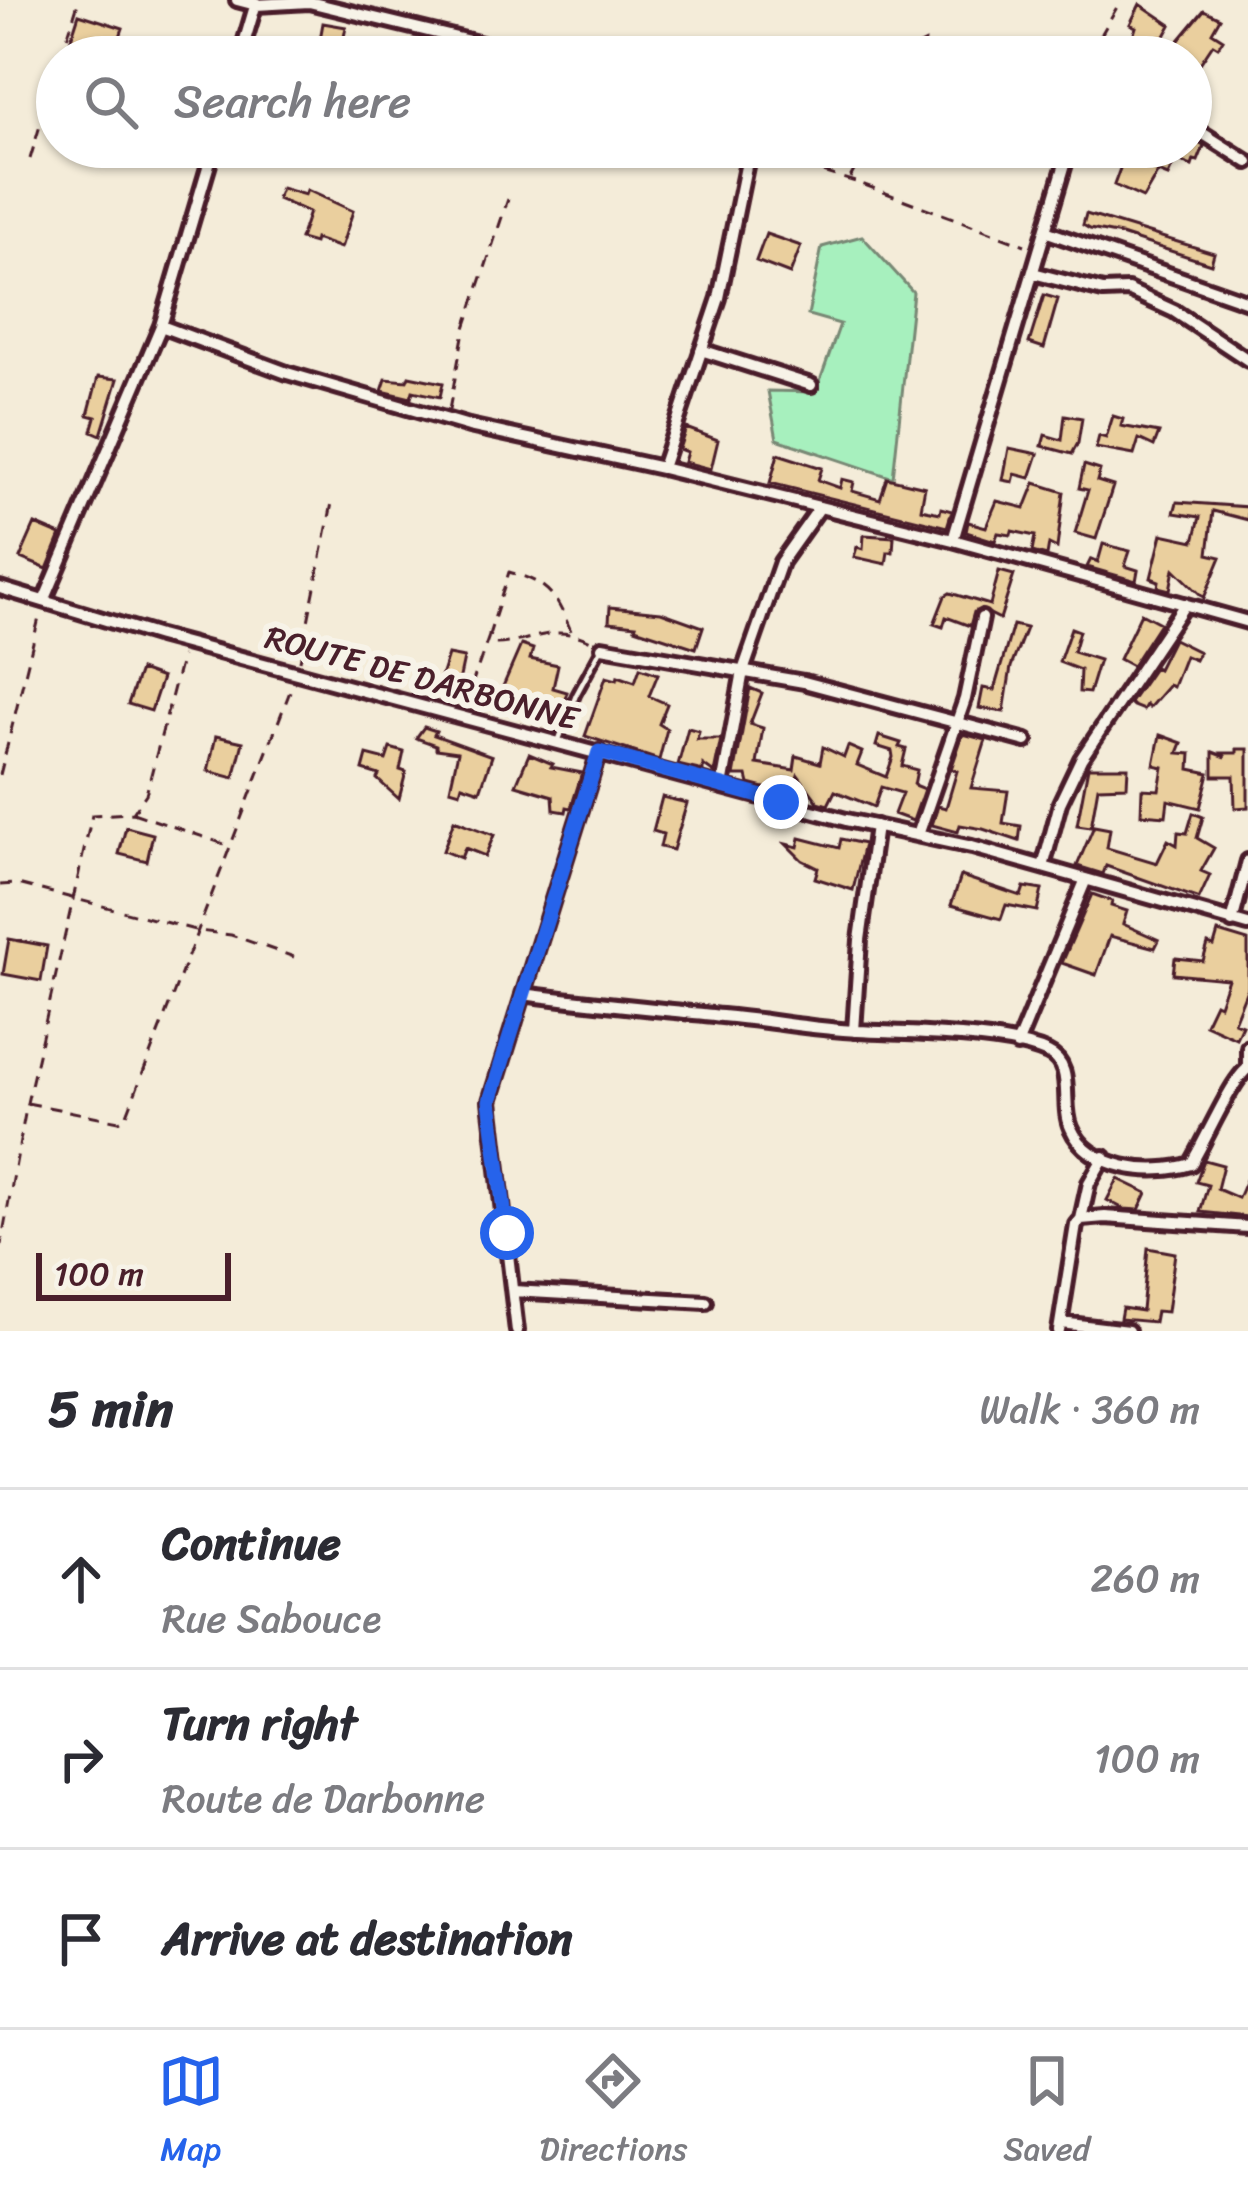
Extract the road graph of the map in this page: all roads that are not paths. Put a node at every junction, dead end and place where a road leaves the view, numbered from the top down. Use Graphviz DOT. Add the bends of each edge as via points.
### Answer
graph roads {
  1 [pos="237,0"];
  2 [pos="256,2"];
  3 [pos="246,36"];
  4 [pos="449,36"];
  5 [pos="1212,139"];
  6 [pos="1248,162"];
  7 [pos="208,168"];
  8 [pos="746,168"];
  9 [pos="1064,168"];
  10 [pos="1045,231"];
  11 [pos="1033,273"];
  12 [pos="1248,302"];
  13 [pos="161,326"];
  14 [pos="701,350"];
  15 [pos="1248,360"];
  16 [pos="812,385"];
  17 [pos="662,468"];
  18 [pos="820,507"];
  19 [pos="953,540"];
  20 [pos="0,588"];
  21 [pos="44,601"];
  22 [pos="1185,604"];
  23 [pos="982,618"];
  24 [pos="1248,622"];
  25 [pos="602,647"];
  26 [pos="743,670"];
  27 [pos="957,722"];
  28 [pos="1026,741"];
  29 [pos="558,742"];
  30 [pos="599,752"];
  31 [pos="722,786"];
  32 [pos="876,826"];
  33 [pos="918,835"];
  34 [pos="1248,861"];
  35 [pos="1043,867"];
  36 [pos="1086,880"];
  37 [pos="1232,922"];
  38 [pos="1248,926"];
  39 [pos="523,994"];
  40 [pos="854,1031"];
  41 [pos="1017,1045"];
  42 [pos="1248,1047"];
  43 [pos="1248,1069"];
  44 [pos="1103,1157"];
  45 [pos="1081,1219"];
  46 [pos="1248,1227"];
  47 [pos="513,1291"];
  48 [pos="706,1302"];
  49 [pos="1060,1327"];
  50 [pos="517,1331"];
  51 [pos="1128,1331"];
  1 -- 2 [label="street"];
  2 -- 3 [label="street"];
  2 -- 4 [label="street" via="309,2"];
  5 -- 6 [label="street"];
  7 -- 13 [label="street"];
  8 -- 14 [label="street"];
  9 -- 10 [label="street"];
  10 -- 11 [label="street"];
  10 -- 12 [label="street"];
  11 -- 15 [label="street" via="1128,290"];
  11 -- 19 [label="street"];
  13 -- 17 [label="street" via="448,420"];
  13 -- 21 [label="street"];
  14 -- 16 [label="street"];
  14 -- 17 [label="street"];
  17 -- 18 [label="street"];
  18 -- 19 [label="street"];
  18 -- 26 [label="street" via="781,562"];
  19 -- 22 [label="street"];
  20 -- 21 [label="street, ROUTE DE DARBONNE"];
  21 -- 29 [label="street, ROUTE DE DARBONNE"];
  22 -- 24 [label="street"];
  22 -- 35 [label="street" via="1081,759"];
  23 -- 27 [label="street"];
  25 -- 26 [label="street"];
  25 -- 29 [label="lane"];
  26 -- 27 [label="street"];
  26 -- 31 [label="street"];
  27 -- 28 [label="street"];
  27 -- 33 [label="street"];
  29 -- 30 [label="street, ROUTE DE DARBONNE"];
  30 -- 31 [label="street, ROUTE DE DARBONNE"];
  30 -- 39 [label="street"];
  31 -- 32 [label="street, ROUTE DE DARBONNE"];
  32 -- 33 [label="street, ROUTE DE DARBONNE"];
  32 -- 40 [label="street"];
  33 -- 35 [label="street, ROUTE DE DARBONNE"];
  34 -- 37 [label="street"];
  35 -- 36 [label="street, ROUTE DE DARBONNE"];
  36 -- 37 [label="street, ROUTE DE DARBONNE"];
  36 -- 41 [label="street"];
  37 -- 38 [label="street, ROUTE DE DARBONNE"];
  39 -- 40 [label="street"];
  39 -- 47 [label="street" via="490,1101"];
  40 -- 41 [label="street"];
  41 -- 44 [label="street" via="1054,1055 1071,1129"];
  42 -- 43 [label="street"];
  43 -- 44 [label="street" via="1236,1077 1191,1164 1156,1172"];
  44 -- 45 [label="street"];
  45 -- 46 [label="street"];
  45 -- 49 [label="street"];
  47 -- 48 [label="street"];
  47 -- 50 [label="street"];
  49 -- 51 [label="street"];
}
